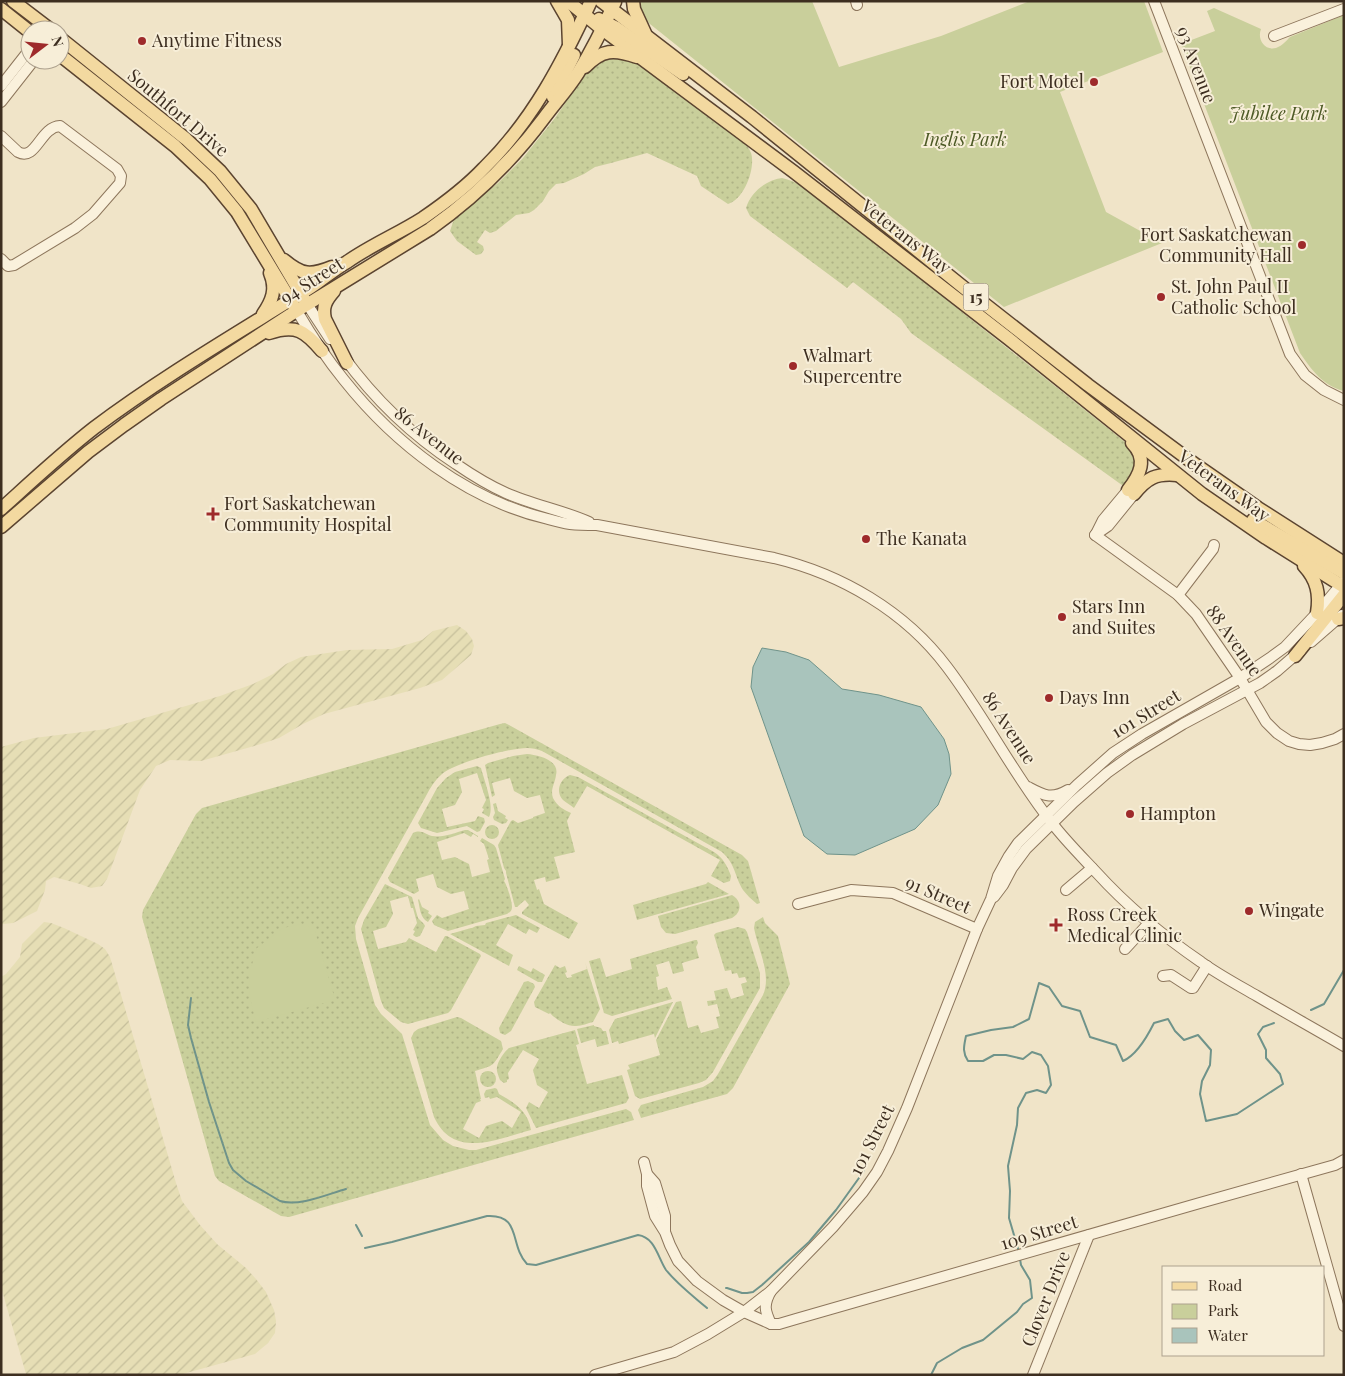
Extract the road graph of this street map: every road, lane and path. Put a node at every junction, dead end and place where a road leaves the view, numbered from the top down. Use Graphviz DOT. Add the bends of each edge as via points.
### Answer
graph roads {
  1 [pos="13,1"];
  2 [pos="557,1"];
  3 [pos="568,1"];
  4 [pos="633,1"];
  5 [pos="1154,1"];
  6 [pos="1,9"];
  7 [pos="598,9"];
  8 [pos="1344,9"];
  9 [pos="36,20"];
  10 [pos="20,24"];
  11 [pos="646,35"];
  12 [pos="1274,36"];
  13 [pos="70,46"];
  14 [pos="568,48"];
  15 [pos="644,59"];
  16 [pos="20,62"];
  17 [pos="70,63"];
  18 [pos="26,70"];
  19 [pos="578,74"];
  20 [pos="1,86"];
  21 [pos="1,102"];
  22 [pos="544,117"];
  23 [pos="752,117"];
  24 [pos="1,136"];
  25 [pos="260,250"];
  26 [pos="280,256"];
  27 [pos="1,260"];
  28 [pos="348,261"];
  29 [pos="340,285"];
  30 [pos="299,302"];
  31 [pos="261,317"];
  32 [pos="255,338"];
  33 [pos="322,350"];
  34 [pos="347,363"];
  35 [pos="1344,400"];
  36 [pos="1113,423"];
  37 [pos="1178,475"];
  38 [pos="1131,492"];
  39 [pos="1202,494"];
  40 [pos="1,509"];
  41 [pos="596,525"];
  42 [pos="1,527"];
  43 [pos="1316,545"];
  44 [pos="1214,546"];
  45 [pos="1344,553"];
  46 [pos="1297,559"];
  47 [pos="1344,563"];
  48 [pos="1343,584"];
  49 [pos="1178,595"];
  50 [pos="1317,613"];
  51 [pos="1342,617"];
  52 [pos="1295,656"];
  53 [pos="1240,678"];
  54 [pos="1248,690"];
  55 [pos="1344,734"];
  56 [pos="1077,785"];
  57 [pos="1026,786"];
  58 [pos="1049,819"];
  59 [pos="1092,868"];
  60 [pos="1066,890"];
  61 [pos="798,904"];
  62 [pos="1149,922"];
  63 [pos="977,929"];
  64 [pos="1124,949"];
  65 [pos="1207,966"];
  66 [pos="1163,976"];
  67 [pos="1344,1046"];
  68 [pos="1344,1160"];
  69 [pos="644,1162"];
  70 [pos="1301,1174"];
  71 [pos="1089,1235"];
  72 [pos="771,1290"];
  73 [pos="744,1312"];
  74 [pos="771,1324"];
  75 [pos="1344,1326"];
  76 [pos="595,1375"];
  77 [pos="1033,1375"];
  1 -- 9 [label="main road"];
  2 -- 14 [label="main road" via="568,20"];
  3 -- 7 [label="main road, Veterans Way"];
  4 -- 11 [label="main road"];
  5 -- 35 [label="street, 93 Avenue" via="1290,354 1305,375"];
  6 -- 10 [label="main road"];
  7 -- 11 [label="main road, Veterans Way / 15"];
  7 -- 14 [label="main road, 94 Street"];
  7 -- 15 [label="main road, Veterans Way / 15"];
  7 -- 19 [label="main road, 94 Street"];
  7 -- 22 [label="main road"];
  7 -- 23 [label="main road" via="615,27 739,113"];
  8 -- 12 [label="street"];
  11 -- 23 [label="main road, Veterans Way / 15"];
  13 -- 26 [label="main road, Southfort Drive" via="217,167 251,209"];
  14 -- 28 [label="main road, 94 Street" via="533,111 484,169 422,218"];
  15 -- 19 [label="main road" via="611,52 601,54"];
  15 -- 36 [label="main road, Veterans Way / 15" via="1009,339"];
  16 -- 20 [label="street"];
  17 -- 25 [label="main road, Southfort Drive" via="198,167 237,212"];
  18 -- 21 [label="street"];
  19 -- 22 [label="main road, 94 Street"];
  22 -- 29 [label="main road, 94 Street" via="496,175 447,216"];
  23 -- 43 [label="main road, Veterans Way / 15" via="1088,384 1258,508"];
  24 -- 27 [label="street" via="26,155 48,130 60,126 117,169 121,178 93,214 75,228 14,265 8,266"];
  25 -- 30 [label="main road, Southfort Drive"];
  25 -- 31 [label="main road" via="274,284 270,304"];
  26 -- 28 [label="main road" via="306,274"];
  26 -- 30 [label="main road, Southfort Drive"];
  28 -- 30 [label="main road, 94 Street"];
  29 -- 30 [label="main road, 94 Street"];
  29 -- 34 [label="main road" via="328,298 324,313"];
  30 -- 31 [label="main road, 94 Street"];
  30 -- 32 [label="main road, 94 Street"];
  30 -- 33 [label="street, 86 Avenue"];
  30 -- 34 [label="street, 86 Avenue"];
  31 -- 40 [label="main road, 94 Street" via="96,427"];
  32 -- 33 [label="main road" via="293,329 306,334"];
  32 -- 42 [label="main road, 94 Street" via="161,399 88,452"];
  33 -- 41 [label="street, 86 Avenue" via="343,380 377,417 422,457 455,479 492,500 530,515 569,524"];
  34 -- 41 [label="street, 86 Avenue" via="396,419 464,470 506,493"];
  36 -- 37 [label="main road, Veterans Way / 15"];
  36 -- 38 [label="main road" via="1140,456 1141,469"];
  37 -- 38 [label="main road" via="1155,476"];
  37 -- 39 [label="main road, Veterans Way / 15"];
  38 -- 49 [label="street, 88 Avenue" via="1103,520 1095,535"];
  39 -- 46 [label="main road, Veterans Way / 15"];
  39 -- 48 [label="main road" via="1213,495"];
  41 -- 57 [label="street, 86 Avenue" via="795,563 868,597 917,634 946,665"];
  43 -- 45 [label="main road"];
  43 -- 47 [label="main road, Veterans Way / 15"];
  44 -- 49 [label="street"];
  46 -- 48 [label="main road, Veterans Way / 15"];
  46 -- 50 [label="main road" via="1311,573 1317,585"];
  48 -- 50 [label="street, 101 Street"];
  48 -- 52 [label="main road"];
  49 -- 53 [label="street, 88 Avenue" via="1196,614"];
  50 -- 53 [label="street, 101 Street" via="1285,647"];
  51 -- 52 [label="street, 101 Street"];
  52 -- 54 [label="street, 101 Street"];
  53 -- 54 [label="street, 88 Avenue"];
  53 -- 56 [label="street, 101 Street" via="1113,753"];
  54 -- 55 [label="street, 88 Avenue" via="1266,722 1289,741 1310,745"];
  54 -- 58 [label="street, 101 Street" via="1132,755"];
  56 -- 57 [label="street" via="1050,796"];
  56 -- 58 [label="street, 101 Street"];
  57 -- 58 [label="street, 86 Avenue"];
  58 -- 59 [label="street, 86 Avenue"];
  58 -- 63 [label="street, 101 Street" via="991,899"];
  59 -- 60 [label="street"];
  59 -- 62 [label="street, 86 Avenue"];
  61 -- 63 [label="street, 91 Street" via="851,890 893,893"];
  62 -- 64 [label="street"];
  62 -- 65 [label="street, 86 Avenue"];
  63 -- 72 [label="street, 101 Street" via="907,1108 877,1172 833,1227"];
  65 -- 66 [label="street" via="1192,988 1171,975"];
  65 -- 67 [label="street, 86 Avenue"];
  68 -- 70 [label="street, 109 Street"];
  69 -- 73 [label="street" via="647,1174 655,1182 665,1216 665,1232 678,1261 697,1281"];
  70 -- 71 [label="street, 109 Street"];
  70 -- 75 [label="street"];
  71 -- 74 [label="street, 109 Street"];
  71 -- 77 [label="street, Clover Drive"];
  72 -- 73 [label="street, 101 Street"];
  72 -- 74 [label="street" via="765,1306"];
  73 -- 74 [label="street"];
  73 -- 76 [label="street, 101 Street" via="674,1352"];
}
